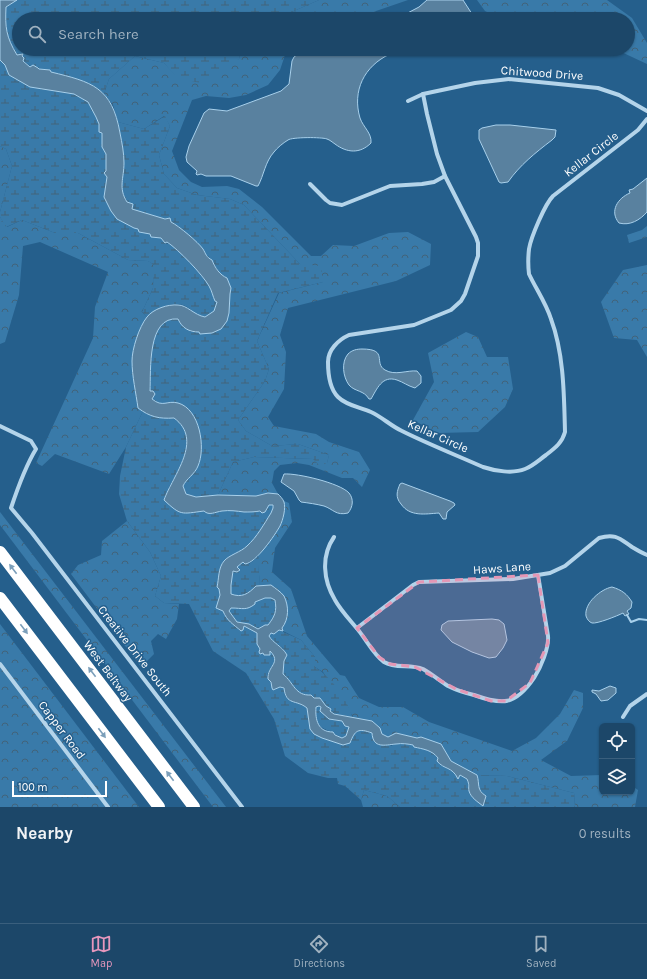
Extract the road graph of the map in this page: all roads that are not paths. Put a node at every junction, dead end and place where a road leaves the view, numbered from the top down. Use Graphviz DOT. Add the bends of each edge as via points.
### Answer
graph roads {
  1 [pos="423,94"];
  2 [pos="408,101"];
  3 [pos="647,111"];
  4 [pos="647,119"];
  5 [pos="446,176"];
  6 [pos="310,184"];
  7 [pos="0,426"];
  8 [pos="334,537"];
  9 [pos="0,552"];
  10 [pos="647,555"];
  11 [pos="538,575"];
  12 [pos="0,598"];
  13 [pos="357,628"];
  14 [pos="0,664"];
  15 [pos="647,694"];
  16 [pos="623,717"];
  17 [pos="108,807"];
  18 [pos="159,807"];
  19 [pos="194,807"];
  20 [pos="242,807"];
  1 -- 2 [label="street, Chitwood Drive"];
  1 -- 3 [label="street, Chitwood Drive" via="475,82 509,79 598,88 620,95"];
  1 -- 5 [label="street, Kellar Circle" via="432,136"];
  4 -- 5 [label="street, Kellar Circle" via="638,130 549,199 531,242 529,274 551,317 563,376 565,432 558,445 531,466 518,471 493,470 401,431 371,412 343,401 332,388 328,360 331,350 342,339 349,335 414,325 451,310 465,294 478,256 478,243"];
  5 -- 6 [label="street" via="434,182 390,186 342,205 330,203"];
  7 -- 20 [label="street, Creative Drive South" via="31,441 36,449 18,486 11,508"];
  8 -- 13 [label="street" via="326,553 329,588"];
  19 -- 9 [label="highway, West Beltway, one-way"];
  10 -- 11 [label="street, Haws Lane" via="622,539 605,536 565,566"];
  11 -- 13 [label="street, Haws Lane" via="513,579 412,584"];
  11 -- 13 [label="street" via="548,643 535,676 519,695 506,702 491,701 456,690 415,667 390,664 379,657"];
  12 -- 18 [label="highway, one-way"];
  14 -- 17 [label="street, Capper Road"];
  15 -- 16 [label="street" via="630,706"];
}
